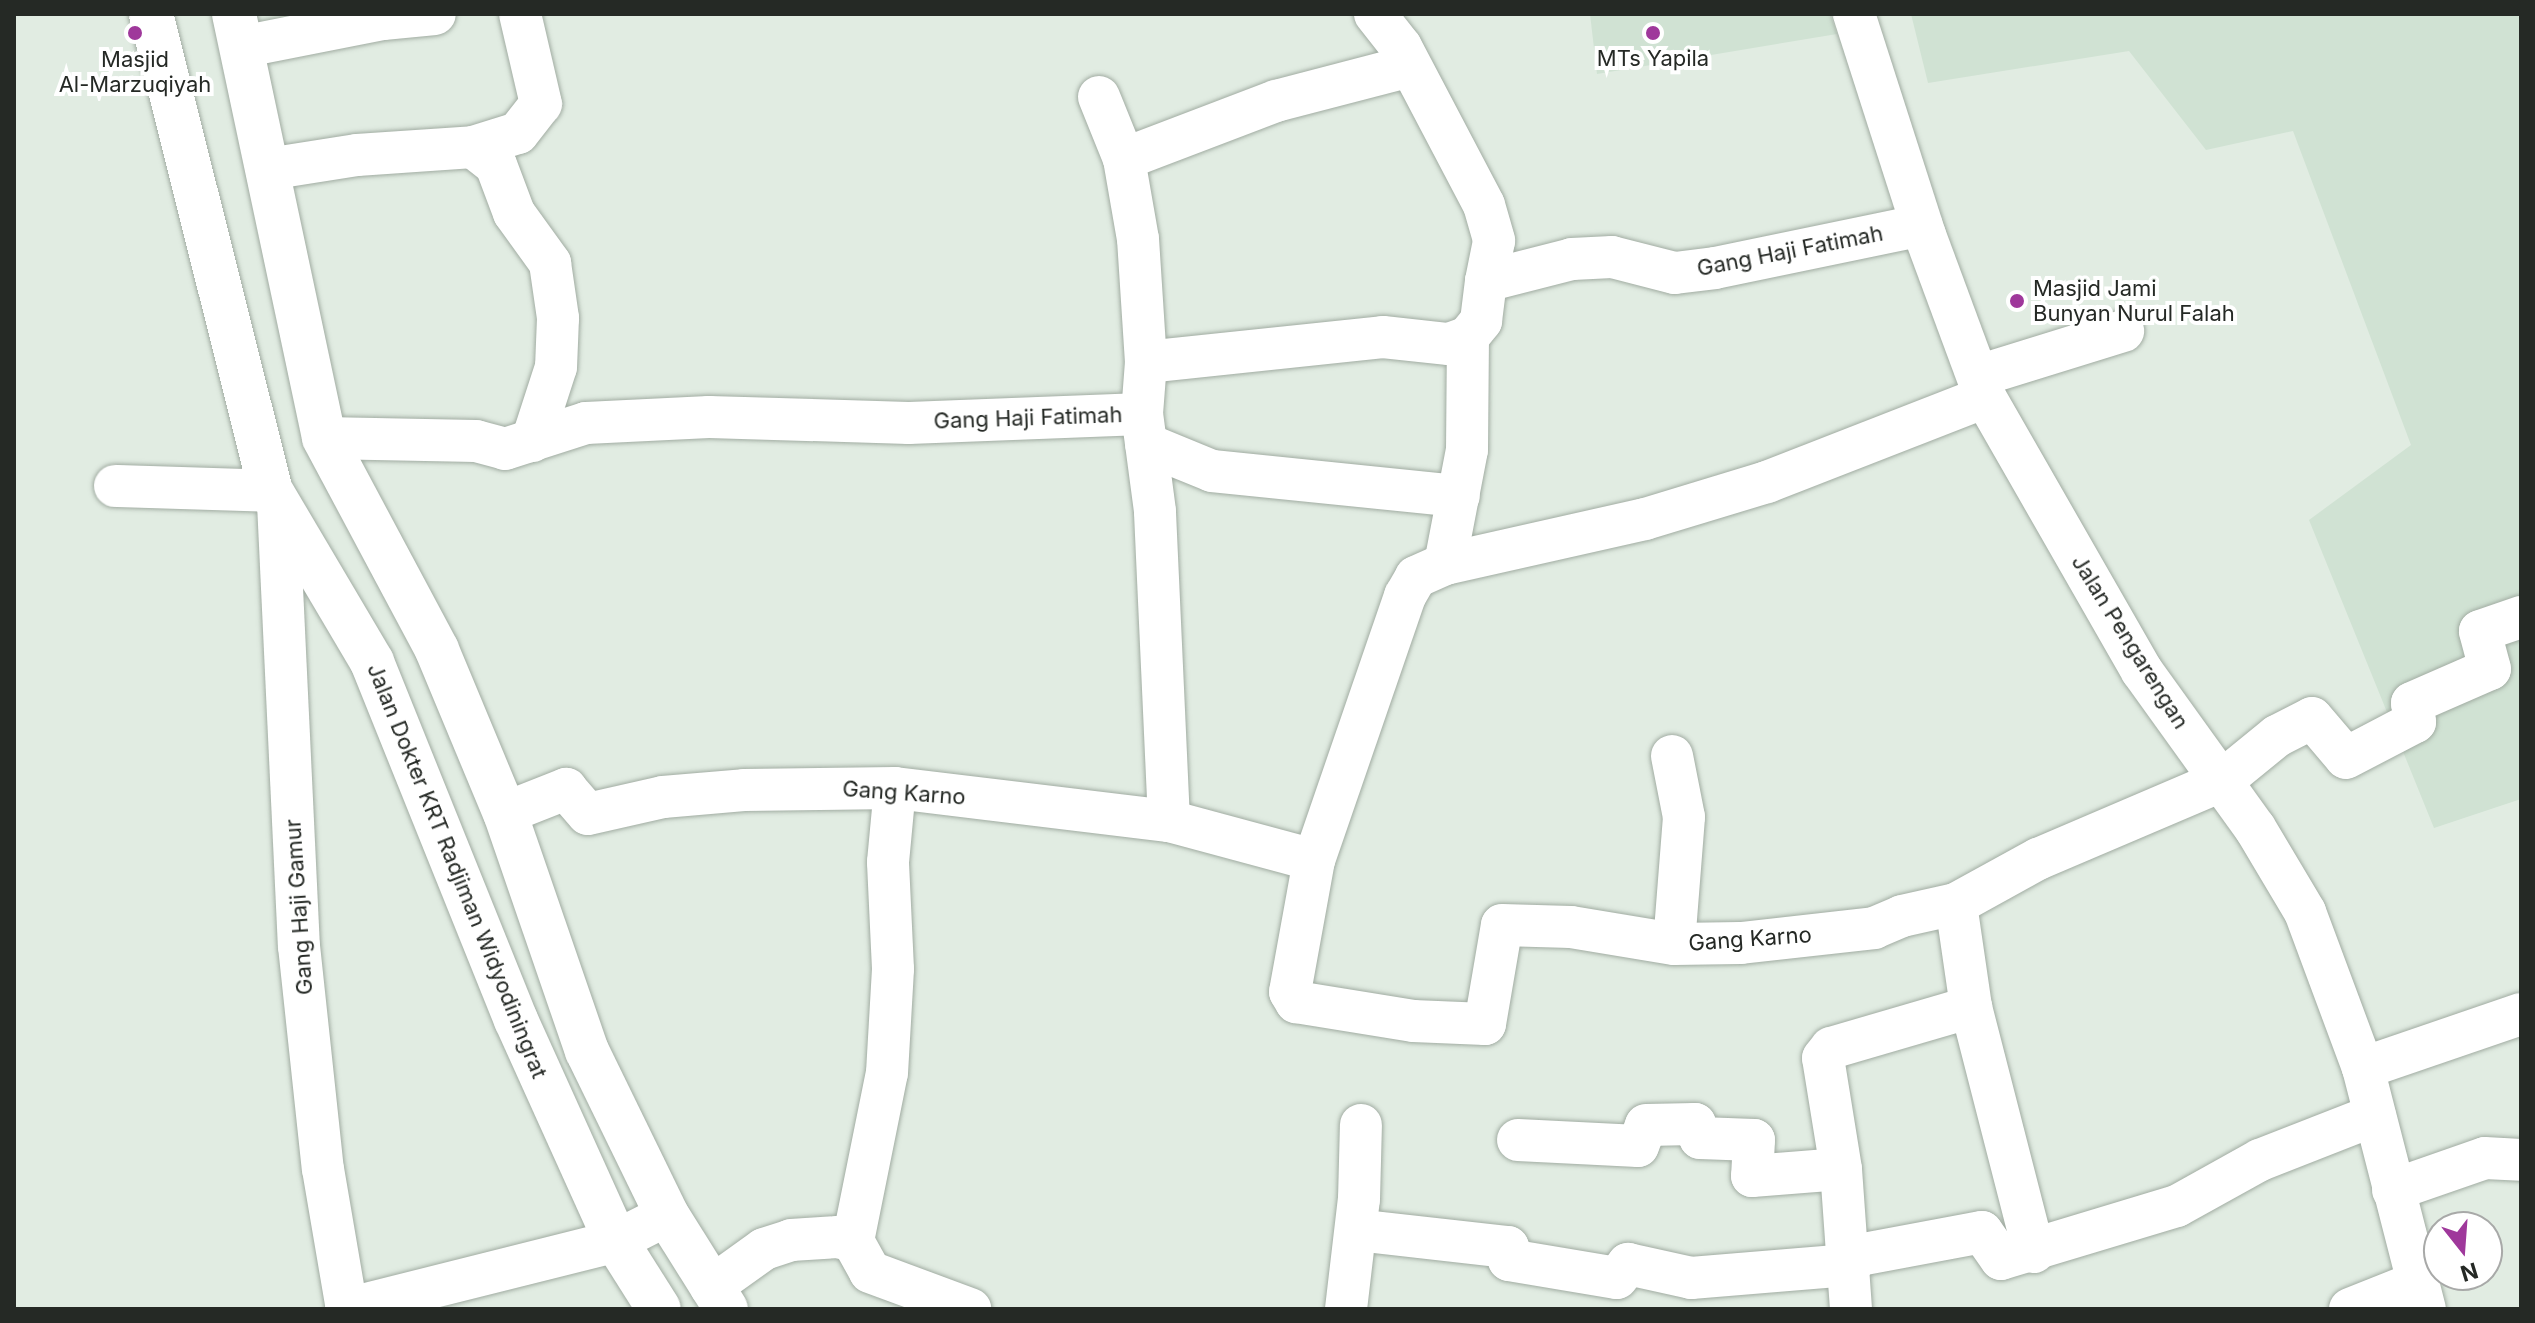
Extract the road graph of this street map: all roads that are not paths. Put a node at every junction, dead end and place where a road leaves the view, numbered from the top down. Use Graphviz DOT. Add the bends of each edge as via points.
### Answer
graph roads {
  1 [pos="151,14"];
  2 [pos="435,14"];
  3 [pos="520,14"];
  4 [pos="1375,14"];
  5 [pos="1854,14"];
  6 [pos="238,31"];
  7 [pos="1410,66"];
  8 [pos="1099,97"];
  9 [pos="473,147"];
  10 [pos="1124,159"];
  11 [pos="268,169"];
  12 [pos="1922,225"];
  13 [pos="1486,281"];
  14 [pos="2123,331"];
  15 [pos="1468,337"];
  16 [pos="1146,362"];
  17 [pos="1982,386"];
  18 [pos="1144,429"];
  19 [pos="324,438"];
  20 [pos="532,441"];
  21 [pos="115,486"];
  22 [pos="1459,496"];
  23 [pos="274,497"];
  24 [pos="1445,564"];
  25 [pos="2521,617"];
  26 [pos="1672,756"];
  27 [pos="2223,780"];
  28 [pos="895,788"];
  29 [pos="505,813"];
  30 [pos="1169,821"];
  31 [pos="1314,860"];
  32 [pos="1956,904"];
  33 [pos="1674,944"];
  34 [pos="1971,1007"];
  35 [pos="2521,1014"];
  36 [pos="2363,1068"];
  37 [pos="2375,1115"];
  38 [pos="1361,1125"];
  39 [pos="1518,1140"];
  40 [pos="2521,1160"];
  41 [pos="1841,1169"];
  42 [pos="2393,1190"];
  43 [pos="667,1215"];
  44 [pos="1356,1230"];
  45 [pos="616,1241"];
  46 [pos="853,1241"];
  47 [pos="2034,1252"];
  48 [pos="1850,1265"];
  49 [pos="2422,1296"];
  50 [pos="719,1298"];
  51 [pos="346,1309"];
  52 [pos="659,1309"];
  53 [pos="970,1309"];
  54 [pos="1346,1309"];
  55 [pos="1851,1309"];
  56 [pos="2350,1309"];
  1 -- 23 [label="main road, Jalan Dokter KRT Radjiman Widyodiningrat"];
  2 -- 6 [label="street"];
  3 -- 9 [label="street" via="536,72 537,115 518,133"];
  4 -- 7 [label="street"];
  5 -- 12 [label="street, Jalan Pengarengan"];
  6 -- 11 [label="main road"];
  7 -- 10 [label="street" via="1276,101"];
  7 -- 13 [label="street" via="1484,205 1494,241"];
  8 -- 10 [label="street, Gang Haji Fatimah"];
  9 -- 11 [label="street" via="357,155"];
  9 -- 20 [label="street" via="496,165 514,213 550,263 558,318 556,367"];
  10 -- 16 [label="street, Gang Haji Fatimah" via="1138,239"];
  11 -- 19 [label="main road"];
  12 -- 13 [label="street, Gang Haji Fatimah" via="1715,268 1675,273 1612,257 1572,259"];
  12 -- 17 [label="street, Jalan Pengarengan"];
  13 -- 15 [label="street" via="1481,321"];
  14 -- 17 [label="street"];
  15 -- 16 [label="street" via="1449,344 1383,337"];
  15 -- 22 [label="street" via="1467,450"];
  16 -- 18 [label="street, Gang Haji Fatimah"];
  17 -- 24 [label="street" via="1767,482 1645,519"];
  17 -- 27 [label="street, Jalan Pengarengan" via="2142,671"];
  18 -- 20 [label="street, Gang Haji Fatimah" via="709,417 566,426"];
  18 -- 22 [label="street" via="1212,471"];
  18 -- 30 [label="street" via="1156,527"];
  19 -- 20 [label="street, Gang Haji Fatimah" via="476,441 505,449"];
  19 -- 29 [label="main road" via="410,592"];
  21 -- 23 [label="street"];
  22 -- 24 [label="street"];
  23 -- 45 [label="main road, Jalan Dokter KRT Radjiman Widyodiningrat" via="372,662 516,1020"];
  23 -- 51 [label="street, Gang Haji Gamur" via="299,946 323,1169"];
  24 -- 31 [label="street" via="1416,577 1405,596"];
  25 -- 27 [label="street, Gang Karno" via="2480,631 2490,669 2412,703 2415,722 2346,758 2312,718 2277,736"];
  26 -- 33 [label="street" via="1684,817"];
  27 -- 32 [label="street, Gang Karno" via="2038,859"];
  27 -- 36 [label="street, Jalan Pengarengan" via="2305,912"];
  28 -- 29 [label="street, Gang Karno" via="744,790 663,797 588,814 566,789"];
  28 -- 30 [label="street, Gang Karno"];
  28 -- 46 [label="street" via="888,862 893,969 887,1073"];
  29 -- 43 [label="main road" via="587,1051"];
  30 -- 31 [label="street, Gang Karno"];
  31 -- 33 [label="street, Gang Karno" via="1290,992 1296,1002 1344,1012 1485,1024 1502,925 1571,927"];
  32 -- 33 [label="street, Gang Karno" via="1874,928"];
  32 -- 34 [label="street"];
  34 -- 41 [label="street" via="1825,1052"];
  34 -- 47 [label="street"];
  35 -- 36 [label="street"];
  36 -- 37 [label="street, Jalan Pengarengan"];
  37 -- 42 [label="street, Jalan Pengarengan"];
  37 -- 47 [label="street" via="2260,1160 2177,1206"];
  38 -- 44 [label="street"];
  39 -- 41 [label="street" via="1638,1146 1646,1125 1695,1124 1700,1138 1754,1140 1752,1176"];
  40 -- 42 [label="street" via="2485,1158"];
  41 -- 48 [label="street"];
  42 -- 49 [label="street, Jalan Pengarengan"];
  43 -- 45 [label="street"];
  43 -- 50 [label="main road"];
  44 -- 48 [label="street" via="1508,1247 1509,1260 1617,1278 1628,1264 1691,1278"];
  44 -- 54 [label="street"];
  45 -- 51 [label="street"];
  45 -- 52 [label="main road, Jalan Dokter KRT Radjiman Widyodiningrat"];
  46 -- 50 [label="street" via="791,1240 764,1249"];
  46 -- 53 [label="street" via="870,1272"];
  47 -- 48 [label="street" via="2001,1259 1982,1232 1859,1255"];
  48 -- 55 [label="street"];
  49 -- 56 [label="street"];
}
